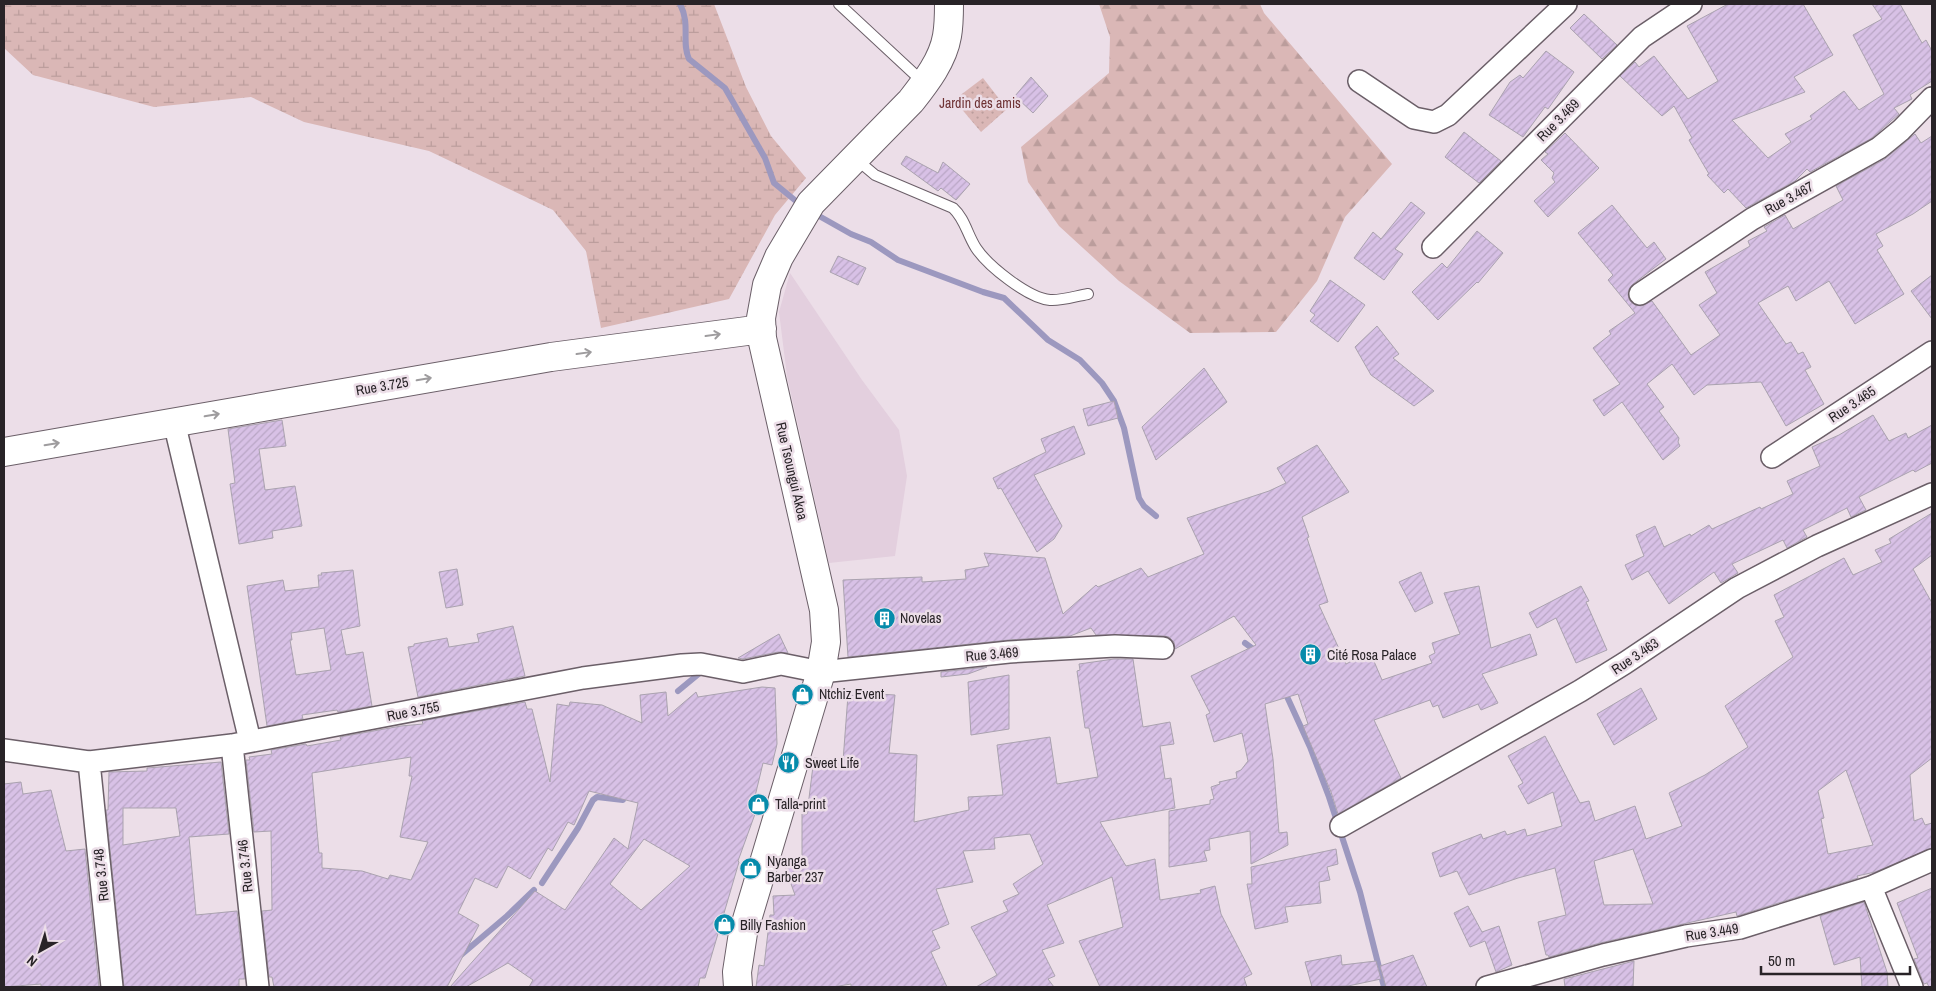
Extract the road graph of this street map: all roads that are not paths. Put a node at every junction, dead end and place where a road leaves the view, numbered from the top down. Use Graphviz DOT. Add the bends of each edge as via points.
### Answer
graph roads {
  1 [pos="838,4"];
  2 [pos="950,4"];
  3 [pos="1566,4"];
  4 [pos="1690,4"];
  5 [pos="1359,81"];
  6 [pos="925,84"];
  7 [pos="1932,98"];
  8 [pos="855,158"];
  9 [pos="1433,247"];
  10 [pos="1088,294"];
  11 [pos="1640,294"];
  12 [pos="762,329"];
  13 [pos="1932,352"];
  14 [pos="174,422"];
  15 [pos="4,452"];
  16 [pos="1772,457"];
  17 [pos="1932,494"];
  18 [pos="1163,648"];
  19 [pos="821,672"];
  20 [pos="241,743"];
  21 [pos="4,750"];
  22 [pos="89,762"];
  23 [pos="1341,826"];
  24 [pos="1932,860"];
  25 [pos="1871,887"];
  26 [pos="112,987"];
  27 [pos="258,987"];
  28 [pos="738,987"];
  29 [pos="1487,987"];
  30 [pos="1912,987"];
  1 -- 6 [label="lane"];
  2 -- 6 [label="main road, Rue Tsoungui Akoa" via="947,37"];
  3 -- 5 [label="street" via="1448,115 1434,122 1414,118"];
  4 -- 9 [label="street, Rue 3.469" via="1642,37"];
  6 -- 8 [label="main road, Rue Tsoungui Akoa"];
  7 -- 11 [label="street, Rue 3.467" via="1879,148 1752,219"];
  8 -- 10 [label="lane" via="875,175 953,208 961,215 985,261 1032,296 1051,300"];
  8 -- 12 [label="main road, Rue Tsoungui Akoa" via="811,203 779,257 767,285"];
  14 -- 12 [label="main road, Rue 3.725, one-way" via="551,357"];
  12 -- 19 [label="main road, Rue Tsoungui Akoa" via="824,610 826,642"];
  13 -- 16 [label="street, Rue 3.465"];
  15 -- 14 [label="main road, Rue 3.725, one-way"];
  14 -- 20 [label="street, Rue 3.746"];
  17 -- 23 [label="street, Rue 3.463" via="1817,546 1736,588 1580,691"];
  18 -- 19 [label="street, Rue 3.469" via="1115,646 1009,652"];
  19 -- 20 [label="street, Rue 3.755" via="781,664 743,672 701,664 682,665 583,678"];
  19 -- 28 [label="main road, Rue Tsoungui Akoa" via="748,915 737,972"];
  20 -- 22 [label="street, Rue 3.755"];
  20 -- 27 [label="street, Rue 3.746"];
  21 -- 22 [label="street, Rue 3.755"];
  22 -- 26 [label="street, Rue 3.748"];
  24 -- 25 [label="street, Rue 3.449"];
  25 -- 29 [label="street, Rue 3.449" via="1740,928 1686,936 1603,955"];
  25 -- 30 [label="street"];
}
